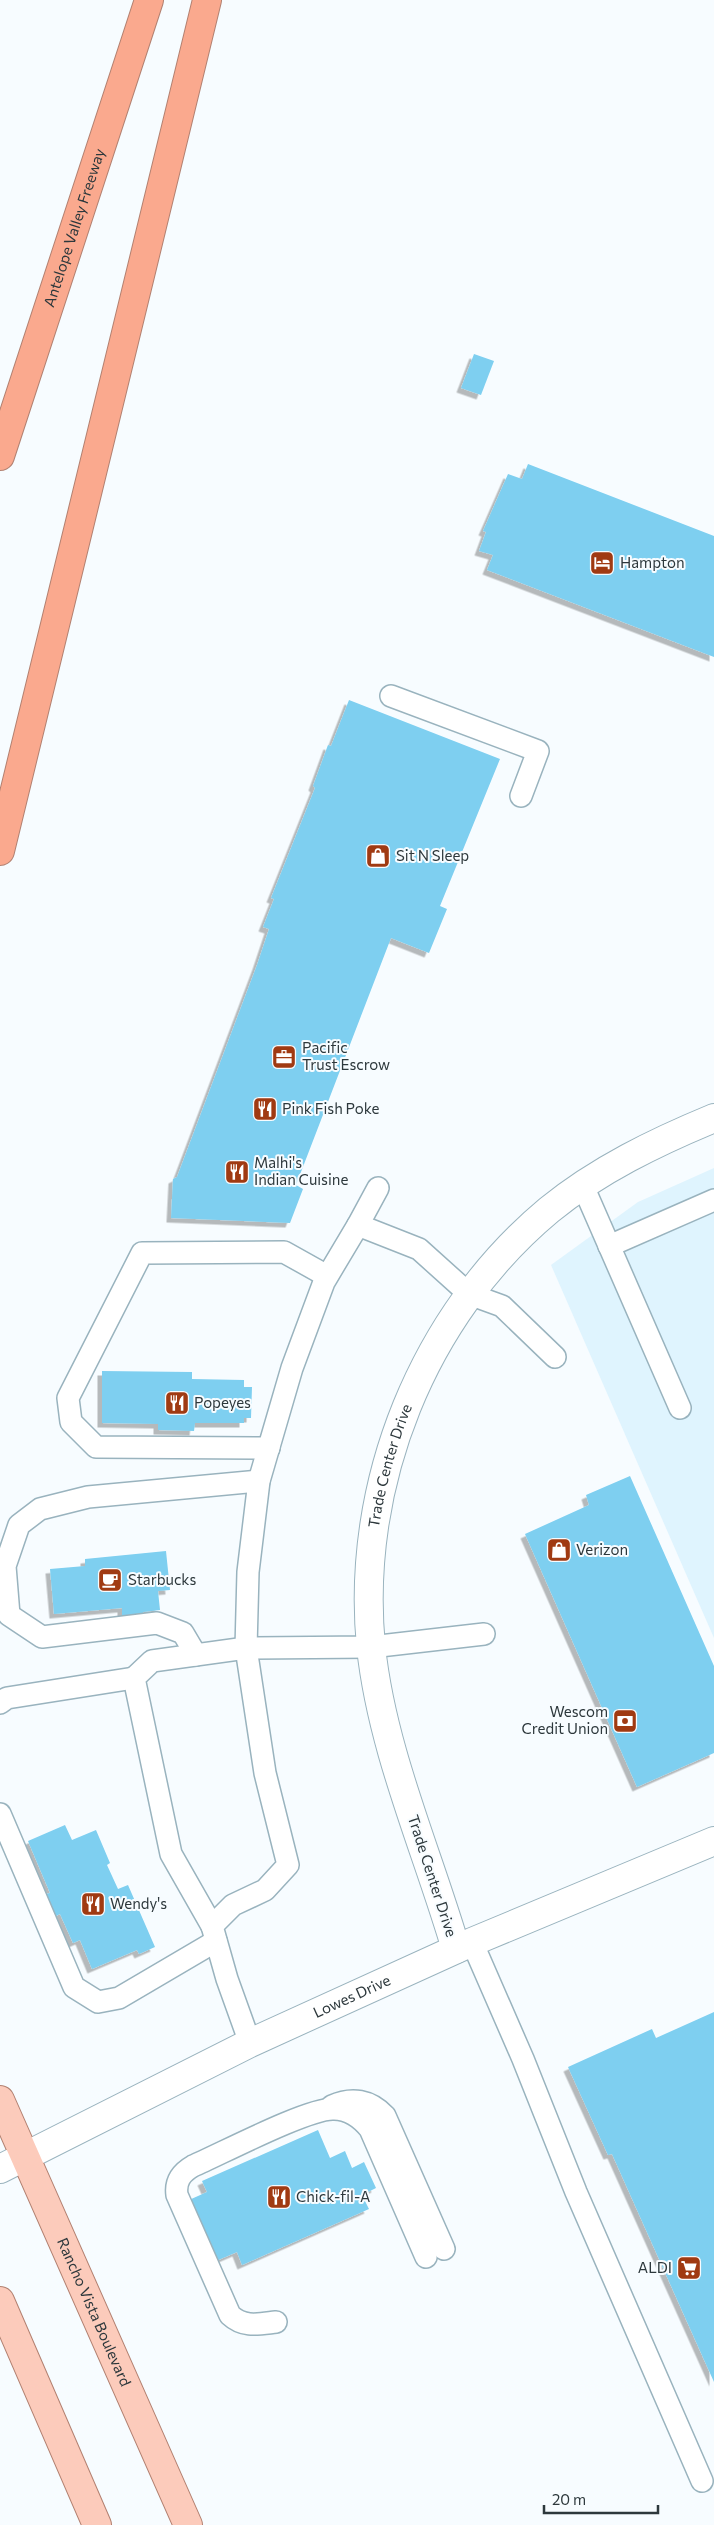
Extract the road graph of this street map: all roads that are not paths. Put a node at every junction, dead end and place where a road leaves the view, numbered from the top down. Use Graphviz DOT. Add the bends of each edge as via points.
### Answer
graph roads {
  1 [pos="149,0"];
  2 [pos="207,0"];
  3 [pos="0,456"];
  4 [pos="391,696"];
  5 [pos="521,796"];
  6 [pos="0,851"];
  7 [pos="714,1118"];
  8 [pos="583,1186"];
  9 [pos="378,1188"];
  10 [pos="714,1200"];
  11 [pos="358,1225"];
  12 [pos="609,1246"];
  13 [pos="326,1276"];
  14 [pos="469,1294"];
  15 [pos="555,1358"];
  16 [pos="680,1408"];
  17 [pos="269,1448"];
  18 [pos="259,1481"];
  19 [pos="484,1634"];
  20 [pos="371,1647"];
  21 [pos="246,1648"];
  22 [pos="196,1655"];
  23 [pos="134,1678"];
  24 [pos="0,1704"];
  25 [pos="0,1814"];
  26 [pos="714,1841"];
  27 [pos="214,1933"];
  28 [pos="464,1946"];
  29 [pos="250,2043"];
  30 [pos="0,2100"];
  31 [pos="12,2163"];
  32 [pos="435,2253"];
  33 [pos="0,2301"];
  34 [pos="276,2322"];
  35 [pos="702,2480"];
  36 [pos="98,2525"];
  37 [pos="188,2525"];
  1 -- 3 [label="highway, Antelope Valley Freeway"];
  2 -- 6 [label="highway"];
  4 -- 5 [label="lane" via="538,751"];
  7 -- 8 [label="street, Trade Center Drive" via="637,1152"];
  8 -- 12 [label="lane"];
  8 -- 14 [label="street, Trade Center Drive" via="550,1209 518,1238"];
  9 -- 11 [label="lane"];
  10 -- 12 [label="lane"];
  11 -- 13 [label="lane"];
  11 -- 14 [label="lane" via="420,1249"];
  12 -- 16 [label="lane"];
  13 -- 17 [label="lane" via="292,1368"];
  13 -- 17 [label="lane" via="284,1252 142,1252 68,1398 71,1422 96,1447"];
  14 -- 15 [label="lane" via="502,1306"];
  14 -- 20 [label="street, Trade Center Drive" via="426,1364 386,1465 377,1503 369,1575"];
  17 -- 18 [label="lane"];
  18 -- 21 [label="lane" via="248,1572"];
  18 -- 22 [label="lane" via="88,1497 40,1509 19,1525 5,1566 9,1615 42,1637 157,1623 183,1633"];
  19 -- 20 [label="lane"];
  20 -- 21 [label="lane"];
  20 -- 28 [label="street, Trade Center Drive" via="392,1748 439,1890"];
  21 -- 22 [label="lane"];
  21 -- 27 [label="lane" via="265,1773 288,1865 265,1890 234,1905"];
  22 -- 23 [label="lane" via="152,1661"];
  23 -- 24 [label="lane" via="6,1698"];
  23 -- 27 [label="lane" via="171,1854"];
  25 -- 27 [label="lane" via="74,1987 98,2002 119,1998"];
  26 -- 28 [label="street, Lowes Drive"];
  27 -- 29 [label="lane"];
  28 -- 29 [label="street, Lowes Drive"];
  28 -- 35 [label="lane" via="523,2059 576,2192"];
  29 -- 31 [label="street, Lowes Drive"];
  30 -- 31 [label="main road, Rancho Vista Boulevard"];
  31 -- 37 [label="main road, Rancho Vista Boulevard"];
  32 -- 34 [label="lane" via="370,2129 364,2121 344,2110 319,2111 193,2166 185,2171 176,2187 177,2195 230,2315 251,2325"];
  33 -- 36 [label="main road"];
}
